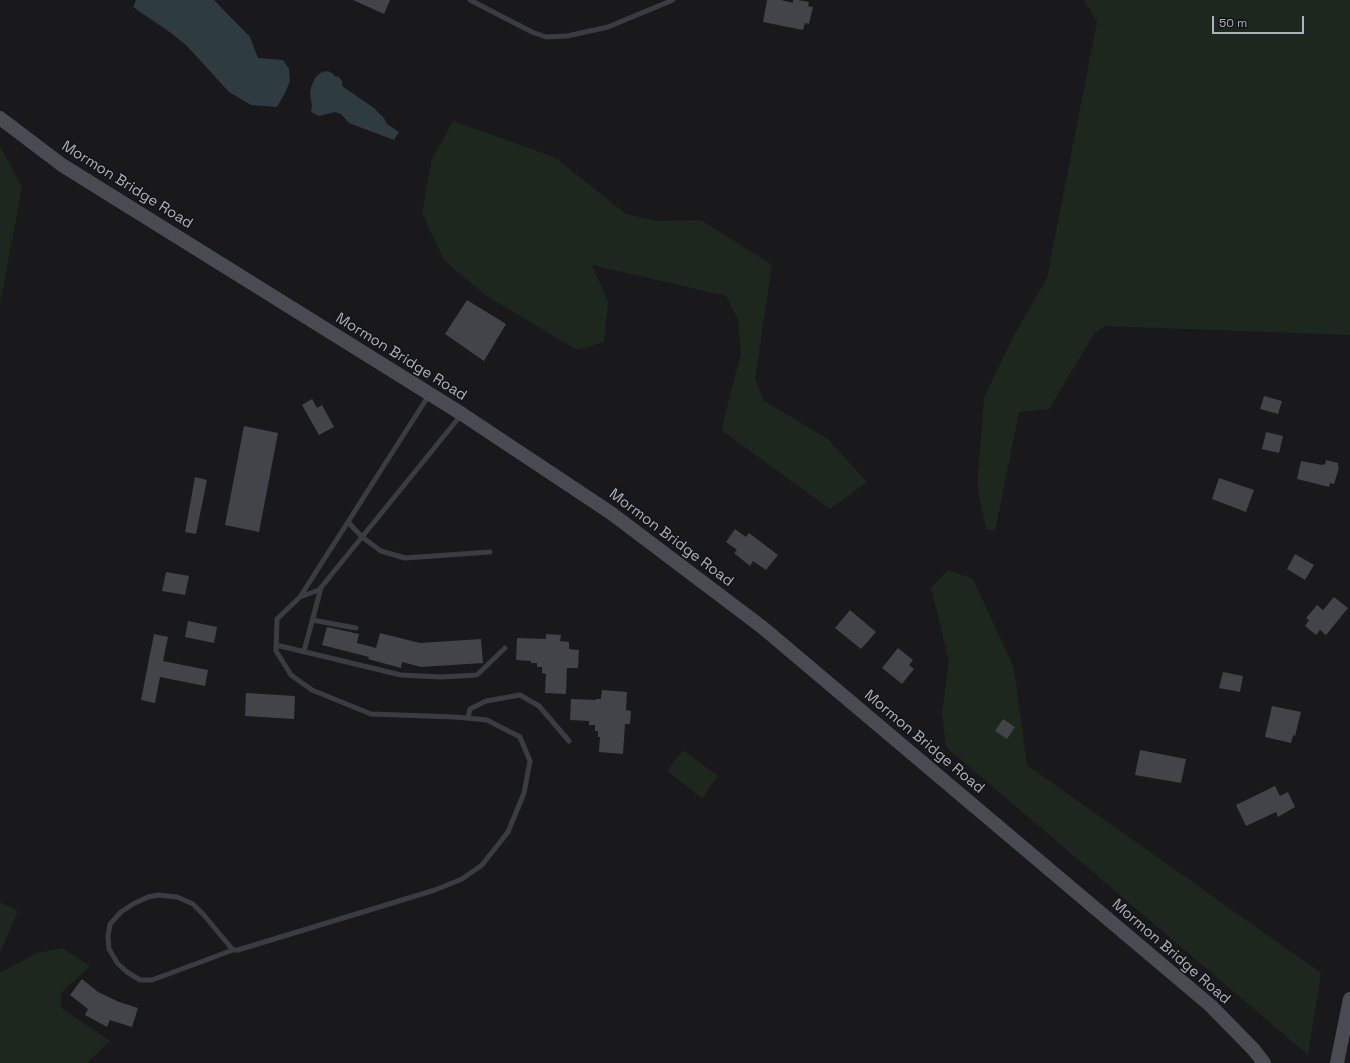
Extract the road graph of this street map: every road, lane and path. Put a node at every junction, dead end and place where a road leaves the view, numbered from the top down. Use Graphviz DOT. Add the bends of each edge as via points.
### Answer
graph roads {
  1 [pos="470,0"];
  2 [pos="673,0"];
  3 [pos="0,118"];
  4 [pos="430,394"];
  5 [pos="462,414"];
  6 [pos="348,522"];
  7 [pos="362,537"];
  8 [pos="490,552"];
  9 [pos="321,588"];
  10 [pos="300,596"];
  11 [pos="312,620"];
  12 [pos="356,628"];
  13 [pos="276,645"];
  14 [pos="505,648"];
  15 [pos="304,651"];
  16 [pos="468,718"];
  17 [pos="569,741"];
  18 [pos="233,950"];
  19 [pos="1350,999"];
  20 [pos="1264,1063"];
  21 [pos="1337,1063"];
  1 -- 2 [label="lane" via="546,37 567,36 608,27"];
  3 -- 4 [label="main road, Mormon Bridge Road" via="62,165"];
  4 -- 5 [label="main road, Mormon Bridge Road"];
  4 -- 6 [label="lane"];
  5 -- 7 [label="lane"];
  5 -- 20 [label="main road, Mormon Bridge Road" via="611,513 762,627 1211,1006"];
  6 -- 7 [label="lane"];
  6 -- 10 [label="lane"];
  7 -- 8 [label="lane" via="381,551 405,558"];
  7 -- 9 [label="lane"];
  9 -- 10 [label="lane"];
  9 -- 11 [label="lane"];
  10 -- 13 [label="lane" via="277,619"];
  11 -- 12 [label="lane"];
  11 -- 15 [label="lane"];
  13 -- 15 [label="lane"];
  13 -- 16 [label="lane" via="276,651 291,675 312,690 371,714"];
  14 -- 15 [label="lane" via="477,675 442,677 402,675"];
  16 -- 17 [label="lane" via="470,709 486,701 520,695 539,706"];
  16 -- 18 [label="lane" via="488,720 520,737 530,760 524,793 508,832 482,865 462,879 435,890"];
  18 -- 18 [label="lane" via="152,980 140,980 118,964 109,949 108,936 110,924 133,904 158,895 177,897 193,904"];
  19 -- 21 [label="main road"];
}
